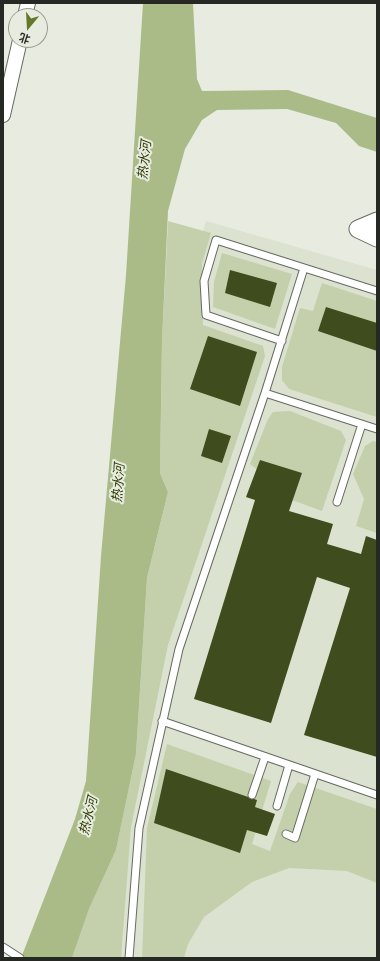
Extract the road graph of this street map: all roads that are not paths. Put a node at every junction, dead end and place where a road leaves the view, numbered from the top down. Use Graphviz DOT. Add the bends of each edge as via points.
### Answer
graph roads {
  1 [pos="18,48"];
  2 [pos="3,115"];
  3 [pos="377,221"];
  4 [pos="377,238"];
  5 [pos="304,268"];
  6 [pos="377,291"];
  7 [pos="282,340"];
  8 [pos="265,393"];
  9 [pos="362,424"];
  10 [pos="377,429"];
  11 [pos="337,502"];
  12 [pos="162,722"];
  13 [pos="265,757"];
  14 [pos="289,765"];
  15 [pos="315,774"];
  16 [pos="252,795"];
  17 [pos="377,795"];
  18 [pos="277,806"];
  19 [pos="286,834"];
  20 [pos="3,947"];
  21 [pos="17,957"];
  22 [pos="129,958"];
  1 -- 2 [label="street"];
  3 -- 4 [label="street" via="358,229"];
  5 -- 6 [label="lane"];
  5 -- 7 [label="lane"];
  5 -- 7 [label="lane" via="216,240 204,281 206,315"];
  7 -- 8 [label="lane"];
  8 -- 9 [label="lane"];
  8 -- 12 [label="lane" via="179,649"];
  9 -- 10 [label="lane"];
  9 -- 11 [label="lane"];
  12 -- 13 [label="lane"];
  12 -- 22 [label="lane" via="138,828"];
  13 -- 14 [label="lane"];
  13 -- 16 [label="lane"];
  14 -- 15 [label="lane"];
  14 -- 18 [label="lane"];
  15 -- 17 [label="lane"];
  15 -- 19 [label="lane" via="295,838"];
  20 -- 21 [label="lane"];
}
